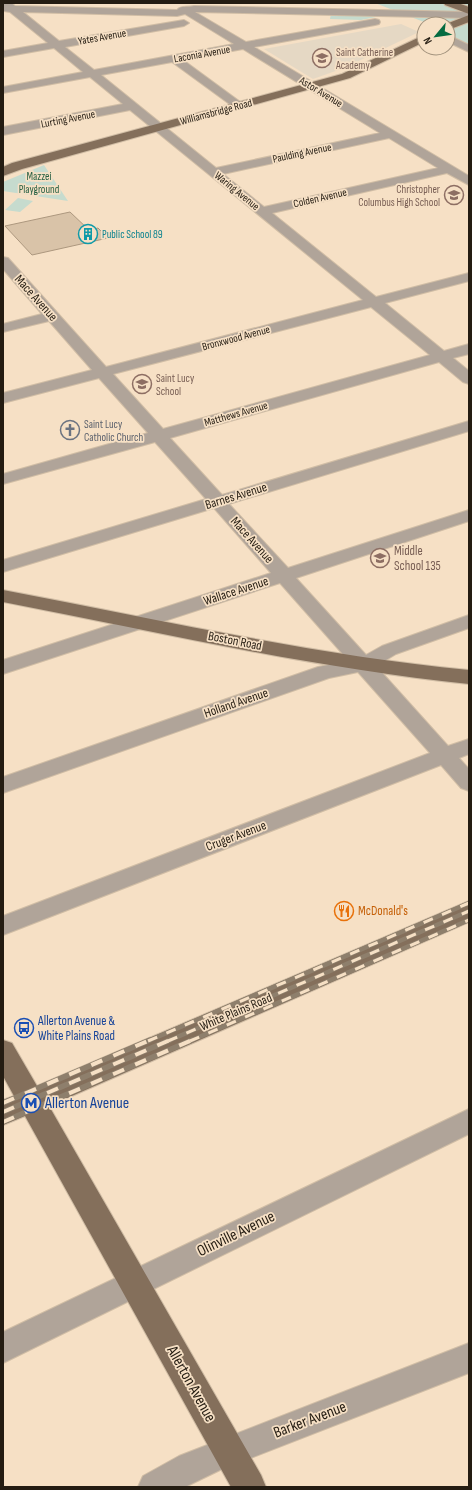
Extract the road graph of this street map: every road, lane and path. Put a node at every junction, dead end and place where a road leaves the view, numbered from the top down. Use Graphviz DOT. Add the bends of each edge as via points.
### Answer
graph roads {
  1 [pos="173,3"];
  2 [pos="370,3"];
  3 [pos="449,3"];
  4 [pos="7,7"];
  5 [pos="186,11"];
  6 [pos="469,12"];
  7 [pos="402,15"];
  8 [pos="469,15"];
  9 [pos="469,18"];
  10 [pos="26,20"];
  11 [pos="201,20"];
  12 [pos="12,22"];
  13 [pos="416,22"];
  14 [pos="456,24"];
  15 [pos="347,27"];
  16 [pos="416,42"];
  17 [pos="456,42"];
  18 [pos="57,45"];
  19 [pos="245,46"];
  20 [pos="469,49"];
  21 [pos="3,54"];
  22 [pos="174,59"];
  23 [pos="94,74"];
  24 [pos="311,86"];
  25 [pos="3,90"];
  26 [pos="133,106"];
  27 [pos="239,106"];
  28 [pos="159,127"];
  29 [pos="3,131"];
  30 [pos="390,134"];
  31 [pos="17,166"];
  32 [pos="448,169"];
  33 [pos="3,171"];
  34 [pos="214,172"];
  35 [pos="469,181"];
  36 [pos="262,211"];
  37 [pos="5,267"];
  38 [pos="469,278"];
  39 [pos="375,302"];
  40 [pos="52,316"];
  41 [pos="3,328"];
  42 [pos="469,349"];
  43 [pos="442,356"];
  44 [pos="102,372"];
  45 [pos="469,378"];
  46 [pos="3,398"];
  47 [pos="469,426"];
  48 [pos="159,435"];
  49 [pos="3,479"];
  50 [pos="217,501"];
  51 [pos="469,515"];
  52 [pos="3,566"];
  53 [pos="284,575"];
  54 [pos="3,596"];
  55 [pos="140,622"];
  56 [pos="469,622"];
  57 [pos="364,664"];
  58 [pos="3,666"];
  59 [pos="469,677"];
  60 [pos="469,746"];
  61 [pos="444,755"];
  62 [pos="469,783"];
  63 [pos="3,785"];
  64 [pos="469,911"];
  65 [pos="3,926"];
  66 [pos="3,1051"];
  67 [pos="31,1101"];
  68 [pos="3,1113"];
  69 [pos="469,1121"];
  70 [pos="134,1284"];
  71 [pos="3,1348"];
  72 [pos="469,1358"];
  73 [pos="229,1451"];
  74 [pos="154,1487"];
  75 [pos="249,1487"];
  1 -- 5 [label="street, Astor Avenue"];
  2 -- 7 [label="street"];
  3 -- 6 [label="main road"];
  4 -- 5 [label="street" via="177,13"];
  4 -- 10 [label="street, Waring Avenue"];
  5 -- 7 [label="street" via="194,9"];
  5 -- 11 [label="street, Astor Avenue"];
  7 -- 8 [label="street"];
  7 -- 13 [label="street"];
  7 -- 15 [label="street, Laconia Avenue"];
  9 -- 14 [label="main road"];
  10 -- 12 [label="street"];
  10 -- 18 [label="street, Waring Avenue"];
  11 -- 15 [label="street, Yates Avenue" via="210,18 335,22"];
  11 -- 18 [label="street, Yates Avenue"];
  11 -- 19 [label="street, Astor Avenue"];
  15 -- 19 [label="street, Laconia Avenue"];
  16 -- 24 [label="main road, Williamsbridge Road" via="346,76"];
  17 -- 20 [label="street"];
  18 -- 21 [label="street, Yates Avenue"];
  18 -- 23 [label="street, Waring Avenue"];
  19 -- 22 [label="street, Laconia Avenue"];
  19 -- 24 [label="street, Astor Avenue"];
  22 -- 23 [label="street, Laconia Avenue"];
  22 -- 27 [label="street"];
  23 -- 25 [label="street, Laconia Avenue"];
  23 -- 26 [label="street, Waring Avenue"];
  24 -- 27 [label="main road, Williamsbridge Road"];
  24 -- 30 [label="street, Astor Avenue"];
  26 -- 28 [label="street, Waring Avenue"];
  26 -- 29 [label="street, Lurting Avenue"];
  27 -- 28 [label="main road, Williamsbridge Road"];
  28 -- 31 [label="main road, Williamsbridge Road"];
  28 -- 34 [label="street, Waring Avenue"];
  30 -- 32 [label="street, Astor Avenue"];
  30 -- 34 [label="street, Paulding Avenue"];
  31 -- 33 [label="street"];
  32 -- 35 [label="street, Astor Avenue"];
  32 -- 36 [label="street, Colden Avenue"];
  34 -- 36 [label="street, Waring Avenue"];
  36 -- 39 [label="street, Waring Avenue"];
  37 -- 40 [label="street, Mace Avenue"];
  38 -- 39 [label="street, Bronxwood Avenue"];
  39 -- 43 [label="street, Waring Avenue"];
  39 -- 44 [label="street, Bronxwood Avenue"];
  40 -- 41 [label="street"];
  40 -- 44 [label="street, Mace Avenue"];
  42 -- 43 [label="street, Matthews Avenue"];
  43 -- 45 [label="street, Waring Avenue"];
  43 -- 48 [label="street, Matthews Avenue"];
  44 -- 46 [label="street, Bronxwood Avenue"];
  44 -- 48 [label="street, Mace Avenue"];
  47 -- 50 [label="street, Barnes Avenue"];
  48 -- 49 [label="street, Matthews Avenue"];
  48 -- 50 [label="street, Mace Avenue"];
  50 -- 52 [label="street, Barnes Avenue"];
  50 -- 53 [label="street, Mace Avenue"];
  51 -- 53 [label="street, Wallace Avenue"];
  53 -- 55 [label="street, Wallace Avenue"];
  53 -- 57 [label="street, Mace Avenue"];
  54 -- 55 [label="main road, Boston Road"];
  55 -- 57 [label="main road, Boston Road"];
  55 -- 58 [label="street, Wallace Avenue"];
  56 -- 57 [label="street, Holland Avenue" via="389,650"];
  57 -- 59 [label="main road, Boston Road"];
  57 -- 61 [label="street, Mace Avenue"];
  57 -- 63 [label="street, Holland Avenue" via="321,674"];
  60 -- 61 [label="street, Cruger Avenue"];
  61 -- 62 [label="street, Mace Avenue"];
  61 -- 65 [label="street, Cruger Avenue"];
  64 -- 67 [label="main road, White Plains Road"];
  66 -- 67 [label="main road, Allerton Avenue"];
  67 -- 68 [label="main road, White Plains Road"];
  67 -- 70 [label="main road, Allerton Avenue"];
  69 -- 70 [label="street, Olinville Avenue"];
  70 -- 71 [label="street, Olinville Avenue"];
  70 -- 73 [label="main road, Allerton Avenue"];
  72 -- 73 [label="street, Barker Avenue"];
  73 -- 74 [label="street, Barker Avenue" via="197,1464"];
  73 -- 75 [label="main road, Allerton Avenue"];
}
